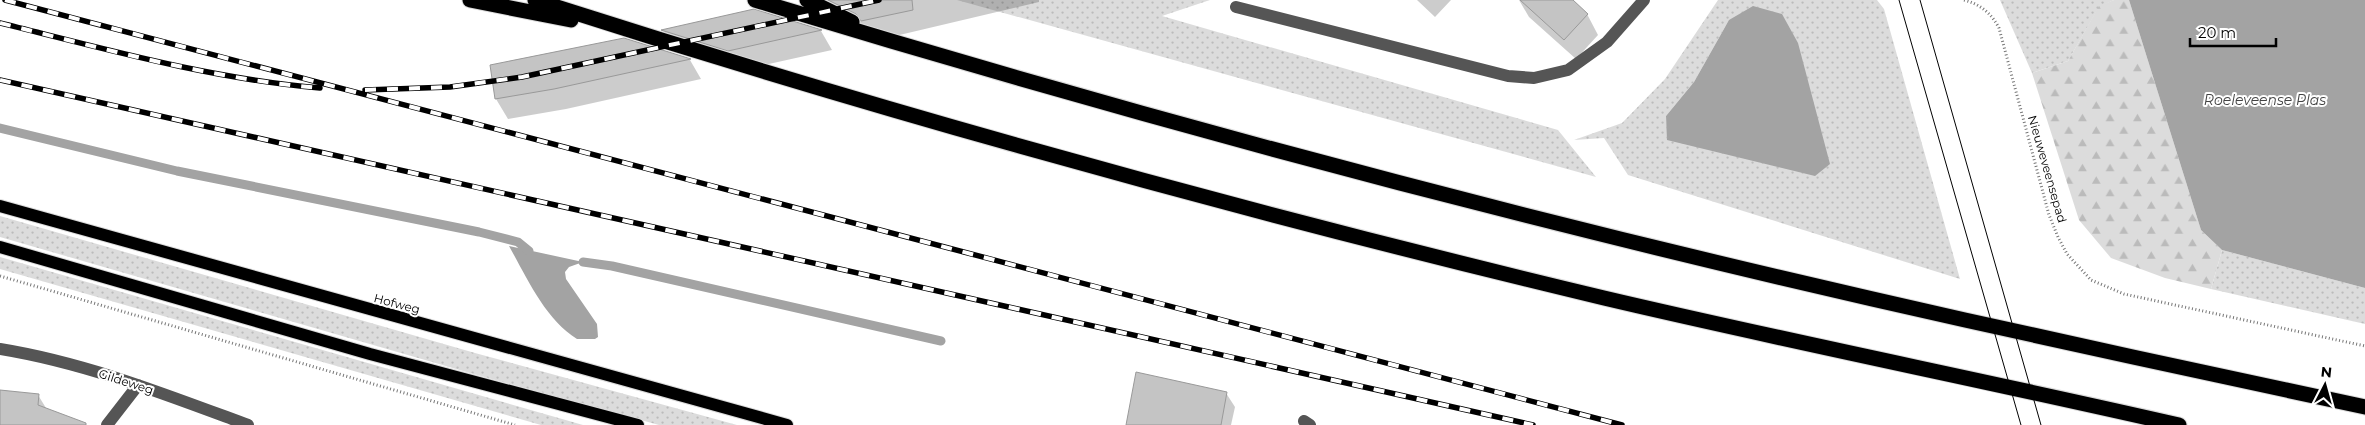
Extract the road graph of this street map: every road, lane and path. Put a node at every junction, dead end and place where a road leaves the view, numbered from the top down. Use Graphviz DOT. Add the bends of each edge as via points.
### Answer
graph roads {
  1 [pos="470,0"];
  2 [pos="535,0"];
  3 [pos="755,0"];
  4 [pos="807,0"];
  5 [pos="1644,0"];
  6 [pos="1964,0"];
  7 [pos="1236,7"];
  8 [pos="641,34"];
  9 [pos="894,42"];
  10 [pos="0,206"];
  11 [pos="0,247"];
  12 [pos="0,276"];
  13 [pos="2365,346"];
  14 [pos="0,349"];
  15 [pos="138,385"];
  16 [pos="2365,406"];
  17 [pos="107,425"];
  18 [pos="248,425"];
  19 [pos="516,425"];
  20 [pos="638,425"];
  21 [pos="786,425"];
  22 [pos="2179,425"];
  1 -- 8 [label="highway"];
  2 -- 8 [label="highway"];
  3 -- 9 [label="highway"];
  4 -- 9 [label="highway"];
  5 -- 7 [label="street" via="1608,42 1568,70 1534,78 1508,76"];
  6 -- 13 [label="path, Nieuweveensepad" via="1994,18 1999,28 2049,215 2066,254 2091,280 2124,294"];
  8 -- 22 [label="highway" via="1020,145 1522,278"];
  9 -- 16 [label="highway" via="1209,131 1581,228 1964,320"];
  10 -- 21 [label="main road, Hofweg"];
  11 -- 20 [label="main road" via="370,354"];
  12 -- 19 [label="path"];
  14 -- 15 [label="street, Gildeweg" via="38,355"];
  15 -- 17 [label="street"];
  15 -- 18 [label="street, Gildeweg"];
}
